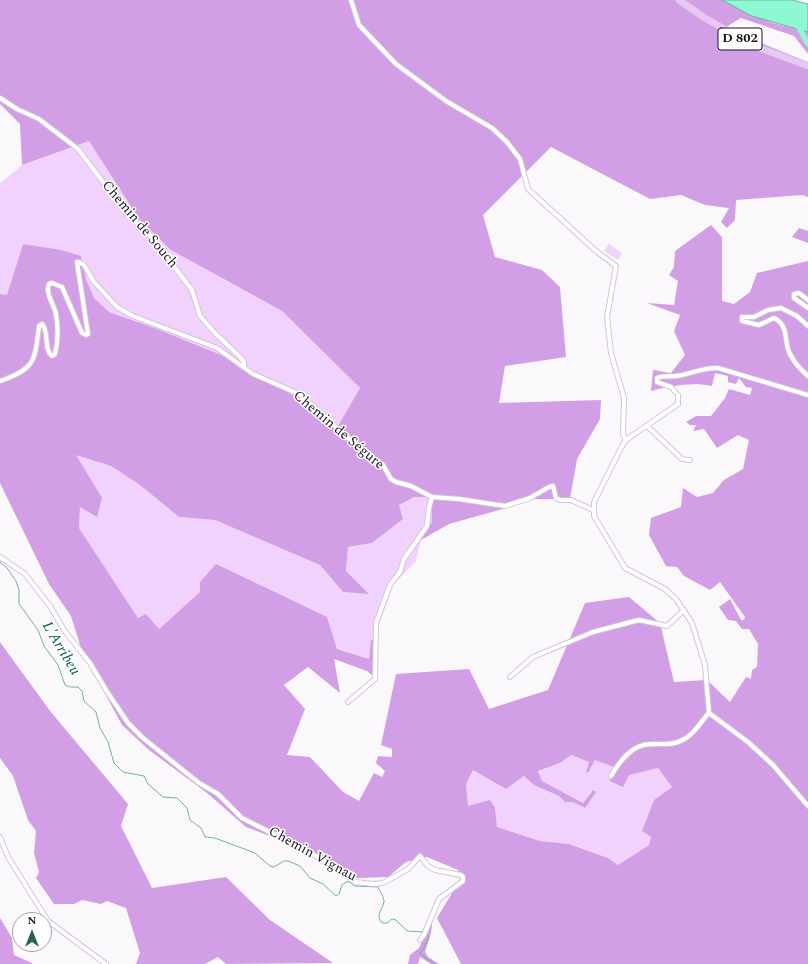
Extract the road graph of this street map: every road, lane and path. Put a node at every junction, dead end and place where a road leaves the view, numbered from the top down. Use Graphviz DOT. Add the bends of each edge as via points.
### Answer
graph roads {
  1 [pos="351,0"];
  2 [pos="679,0"];
  3 [pos="808,66"];
  4 [pos="0,98"];
  5 [pos="808,300"];
  6 [pos="808,308"];
  7 [pos="808,326"];
  8 [pos="244,368"];
  9 [pos="253,374"];
  10 [pos="808,376"];
  11 [pos="0,381"];
  12 [pos="808,395"];
  13 [pos="648,426"];
  14 [pos="626,440"];
  15 [pos="690,460"];
  16 [pos="432,497"];
  17 [pos="592,510"];
  18 [pos="0,557"];
  19 [pos="684,610"];
  20 [pos="510,677"];
  21 [pos="348,702"];
  22 [pos="709,713"];
  23 [pos="611,776"];
  24 [pos="808,806"];
  25 [pos="0,837"];
  26 [pos="420,940"];
  27 [pos="106,964"];
  1 -- 14 [label="street" via="359,25 396,64 502,138 520,159 528,189 616,266 607,317 611,353 624,398 623,434"];
  2 -- 3 [label="main road, D 802" via="747,42"];
  4 -- 8 [label="street, Chemin de Souch" via="39,119 78,148 128,215 150,235 192,290 200,316 240,357 244,362"];
  5 -- 6 [label="street" via="799,293 794,294 794,298"];
  7 -- 10 [label="street" via="797,316 781,308 768,310 754,317 742,317 742,321 758,325 774,318 783,324 789,353"];
  8 -- 9 [label="street, Chemin de Souch"];
  8 -- 11 [label="street" via="217,348 139,319 117,307 94,282 84,265 77,262 88,334 82,333 62,287 48,284 48,295 57,322 55,354 52,356 48,351 46,332 42,324 39,326 33,360 26,370"];
  9 -- 16 [label="street, Chemin de Ségure" via="299,394 364,452 383,465 391,479"];
  12 -- 13 [label="street" via="718,368 660,377 657,378 658,382 675,389 679,400 678,404"];
  13 -- 14 [label="street"];
  13 -- 15 [label="street" via="682,459"];
  14 -- 17 [label="street"];
  16 -- 17 [label="street, Chemin de Ségure" via="505,506 553,486 556,498 571,500"];
  16 -- 21 [label="street" via="427,526 390,585 376,622 375,679"];
  17 -- 19 [label="street" via="625,568 666,589"];
  18 -- 26 [label="street, Chemin Vignau" via="21,570 50,606 128,723 199,783 218,794 242,818 311,853 356,882 382,883 408,869 420,856 435,870 461,875 462,881 440,899"];
  19 -- 20 [label="street" via="667,626 639,620 594,632 533,657"];
  19 -- 22 [label="street" via="692,623 705,664"];
  22 -- 23 [label="street" via="686,738 665,746 644,745 630,752"];
  22 -- 24 [label="street" via="773,764"];
  25 -- 27 [label="street" via="8,857 48,921"];
}
